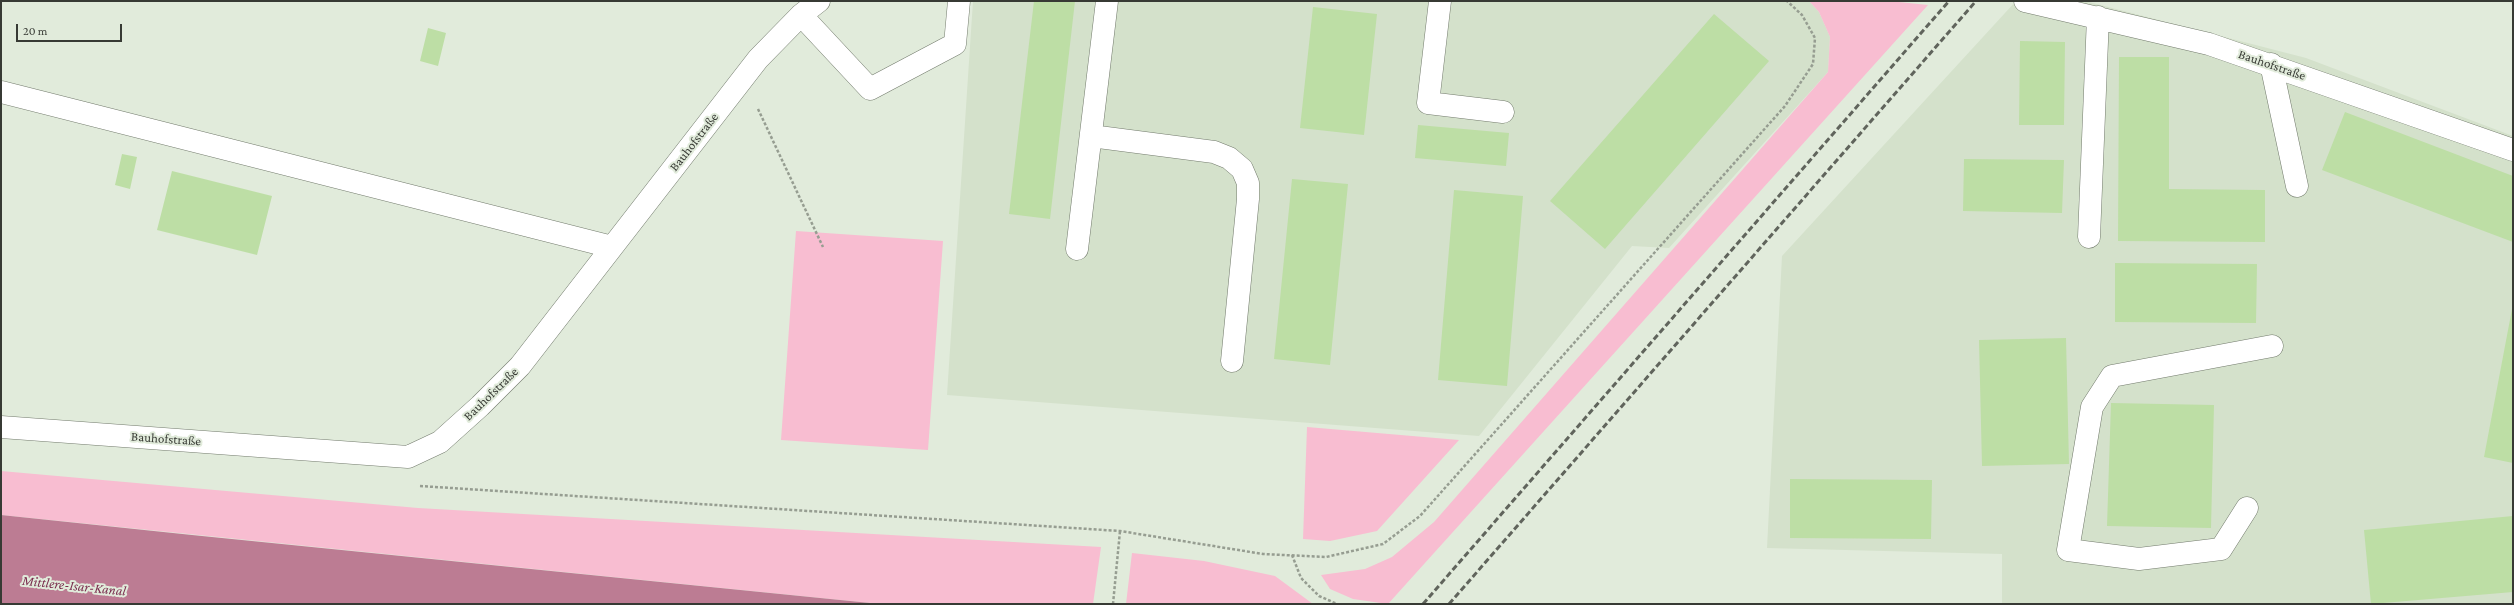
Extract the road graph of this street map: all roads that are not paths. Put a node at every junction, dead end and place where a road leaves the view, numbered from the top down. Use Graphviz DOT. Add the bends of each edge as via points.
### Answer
graph roads {
  1 [pos="819,1"];
  2 [pos="959,1"];
  3 [pos="1107,1"];
  4 [pos="1440,1"];
  5 [pos="2024,1"];
  6 [pos="801,15"];
  7 [pos="2098,17"];
  8 [pos="2271,64"];
  9 [pos="1,92"];
  10 [pos="1503,112"];
  11 [pos="1091,136"];
  12 [pos="2513,150"];
  13 [pos="2296,186"];
  14 [pos="2089,237"];
  15 [pos="612,247"];
  16 [pos="1077,249"];
  17 [pos="2272,346"];
  18 [pos="1232,361"];
  19 [pos="1,427"];
  20 [pos="2248,508"];
  1 -- 6 [label="street, Bauhofstraße"];
  2 -- 6 [label="street" via="955,44 870,89"];
  3 -- 11 [label="street"];
  4 -- 10 [label="street" via="1428,103"];
  5 -- 7 [label="street, Bauhofstraße"];
  6 -- 15 [label="street, Bauhofstraße" via="743,78"];
  7 -- 8 [label="street, Bauhofstraße" via="2209,44"];
  7 -- 14 [label="street"];
  8 -- 12 [label="street, Bauhofstraße"];
  8 -- 13 [label="street"];
  9 -- 15 [label="street"];
  11 -- 16 [label="street"];
  11 -- 18 [label="street" via="1214,152 1229,158 1242,169 1248,183 1248,199"];
  15 -- 19 [label="street, Bauhofstraße" via="520,366 440,442 408,457"];
  17 -- 20 [label="street" via="2112,376 2092,407 2068,550 2139,559 2221,549"];
}
